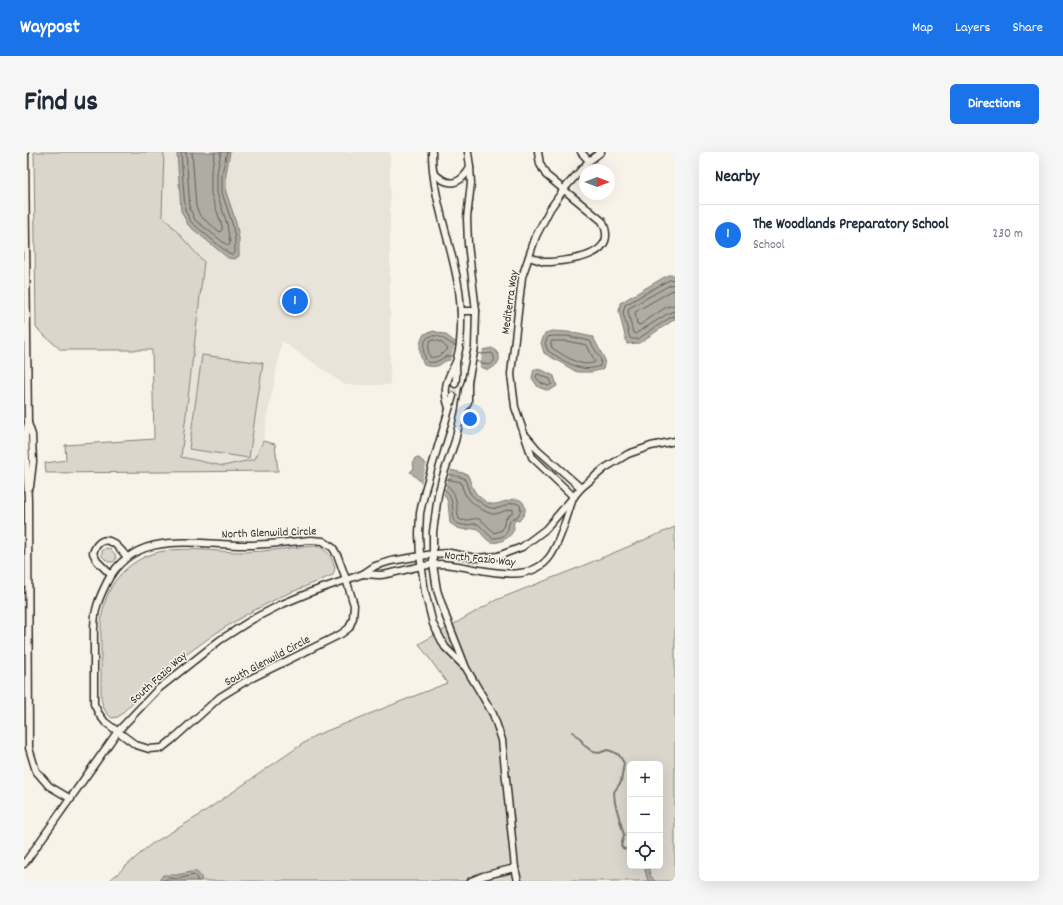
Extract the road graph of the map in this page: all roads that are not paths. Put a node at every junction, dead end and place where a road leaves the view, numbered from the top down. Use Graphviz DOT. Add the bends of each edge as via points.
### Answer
graph roads {
  1 [pos="25,152"];
  2 [pos="432,152"];
  3 [pos="468,152"];
  4 [pos="538,152"];
  5 [pos="581,152"];
  6 [pos="601,152"];
  7 [pos="589,161"];
  8 [pos="470,167"];
  9 [pos="434,173"];
  10 [pos="564,189"];
  11 [pos="529,257"];
  12 [pos="461,311"];
  13 [pos="476,311"];
  14 [pos="456,362"];
  15 [pos="455,384"];
  16 [pos="453,396"];
  17 [pos="449,408"];
  18 [pos="462,412"];
  19 [pos="522,431"];
  20 [pos="675,442"];
  21 [pos="581,488"];
  22 [pos="574,497"];
  23 [pos="146,548"];
  24 [pos="433,554"];
  25 [pos="420,555"];
  26 [pos="127,557"];
  27 [pos="433,564"];
  28 [pos="420,567"];
  29 [pos="363,574"];
  30 [pos="111,575"];
  31 [pos="346,579"];
  32 [pos="466,668"];
  33 [pos="118,731"];
  34 [pos="71,799"];
  35 [pos="24,864"];
  36 [pos="515,868"];
  37 [pos="471,881"];
  38 [pos="518,881"];
  1 -- 34 [label="street" via="28,423 32,435 33,462 28,500 29,748 36,771 49,786"];
  2 -- 9 [label="street"];
  3 -- 8 [label="street"];
  4 -- 10 [label="street" via="540,164 546,175"];
  5 -- 7 [label="street"];
  6 -- 7 [label="street, Mediterra Way"];
  7 -- 10 [label="street, Mediterra Way"];
  8 -- 9 [label="street" via="464,178 453,183 441,180"];
  8 -- 13 [label="street" via="468,244"];
  9 -- 12 [label="street" via="459,290"];
  10 -- 11 [label="street, Mediterra Way" via="542,223"];
  10 -- 11 [label="street" via="602,221 607,235 605,242 594,254 561,261 544,262"];
  11 -- 19 [label="street, Mediterra Way" via="522,277 511,374 515,408"];
  12 -- 13 [label="street"];
  12 -- 14 [label="street" via="460,343"];
  13 -- 18 [label="street" via="475,346 468,382 468,402"];
  14 -- 15 [label="street"];
  14 -- 17 [label="street" via="445,389"];
  16 -- 17 [label="street"];
  17 -- 18 [label="street"];
  17 -- 25 [label="street" via="420,514"];
  18 -- 24 [label="street" via="438,495 433,526"];
  19 -- 21 [label="street, Mediterra Way" via="537,449"];
  19 -- 22 [label="street, Mediterra Way" via="532,457"];
  20 -- 21 [label="street, North Fazio Way" via="651,446 628,454 605,468"];
  21 -- 22 [label="street, North Fazio Way"];
  22 -- 24 [label="street, North Fazio Way" via="546,529 522,547 498,556 476,558 450,553"];
  22 -- 27 [label="street, North Fazio Way" via="558,541 550,556 538,567 523,573 500,573"];
  23 -- 26 [label="street, South Glenwild Circle"];
  23 -- 31 [label="street, North Glenwild Circle" via="175,542 270,545 323,541 333,548 338,556"];
  24 -- 25 [label="street, South Fazio Way"];
  24 -- 27 [label="street"];
  25 -- 28 [label="street"];
  25 -- 29 [label="street, South Fazio Way" via="391,561"];
  26 -- 30 [label="street, South Glenwild Circle"];
  26 -- 30 [label="street" via="114,542 106,540 98,544 93,553"];
  27 -- 28 [label="street, South Fazio Way"];
  27 -- 32 [label="street" via="437,590"];
  28 -- 29 [label="street, South Fazio Way" via="380,575"];
  28 -- 32 [label="street" via="433,624 445,647"];
  29 -- 31 [label="street, South Fazio Way"];
  30 -- 33 [label="street, South Glenwild Circle" via="101,593 94,623 94,704 105,722"];
  31 -- 33 [label="street, South Fazio Way" via="266,612 220,640 157,690"];
  31 -- 33 [label="street, South Glenwild Circle" via="354,605 353,618 349,628 341,634 246,681 220,697 162,748 136,746"];
  32 -- 36 [label="street" via="493,714 502,740"];
  33 -- 34 [label="street, South Fazio Way"];
  34 -- 35 [label="street, South Fazio Way"];
  36 -- 37 [label="street"];
  36 -- 38 [label="street"];
}
